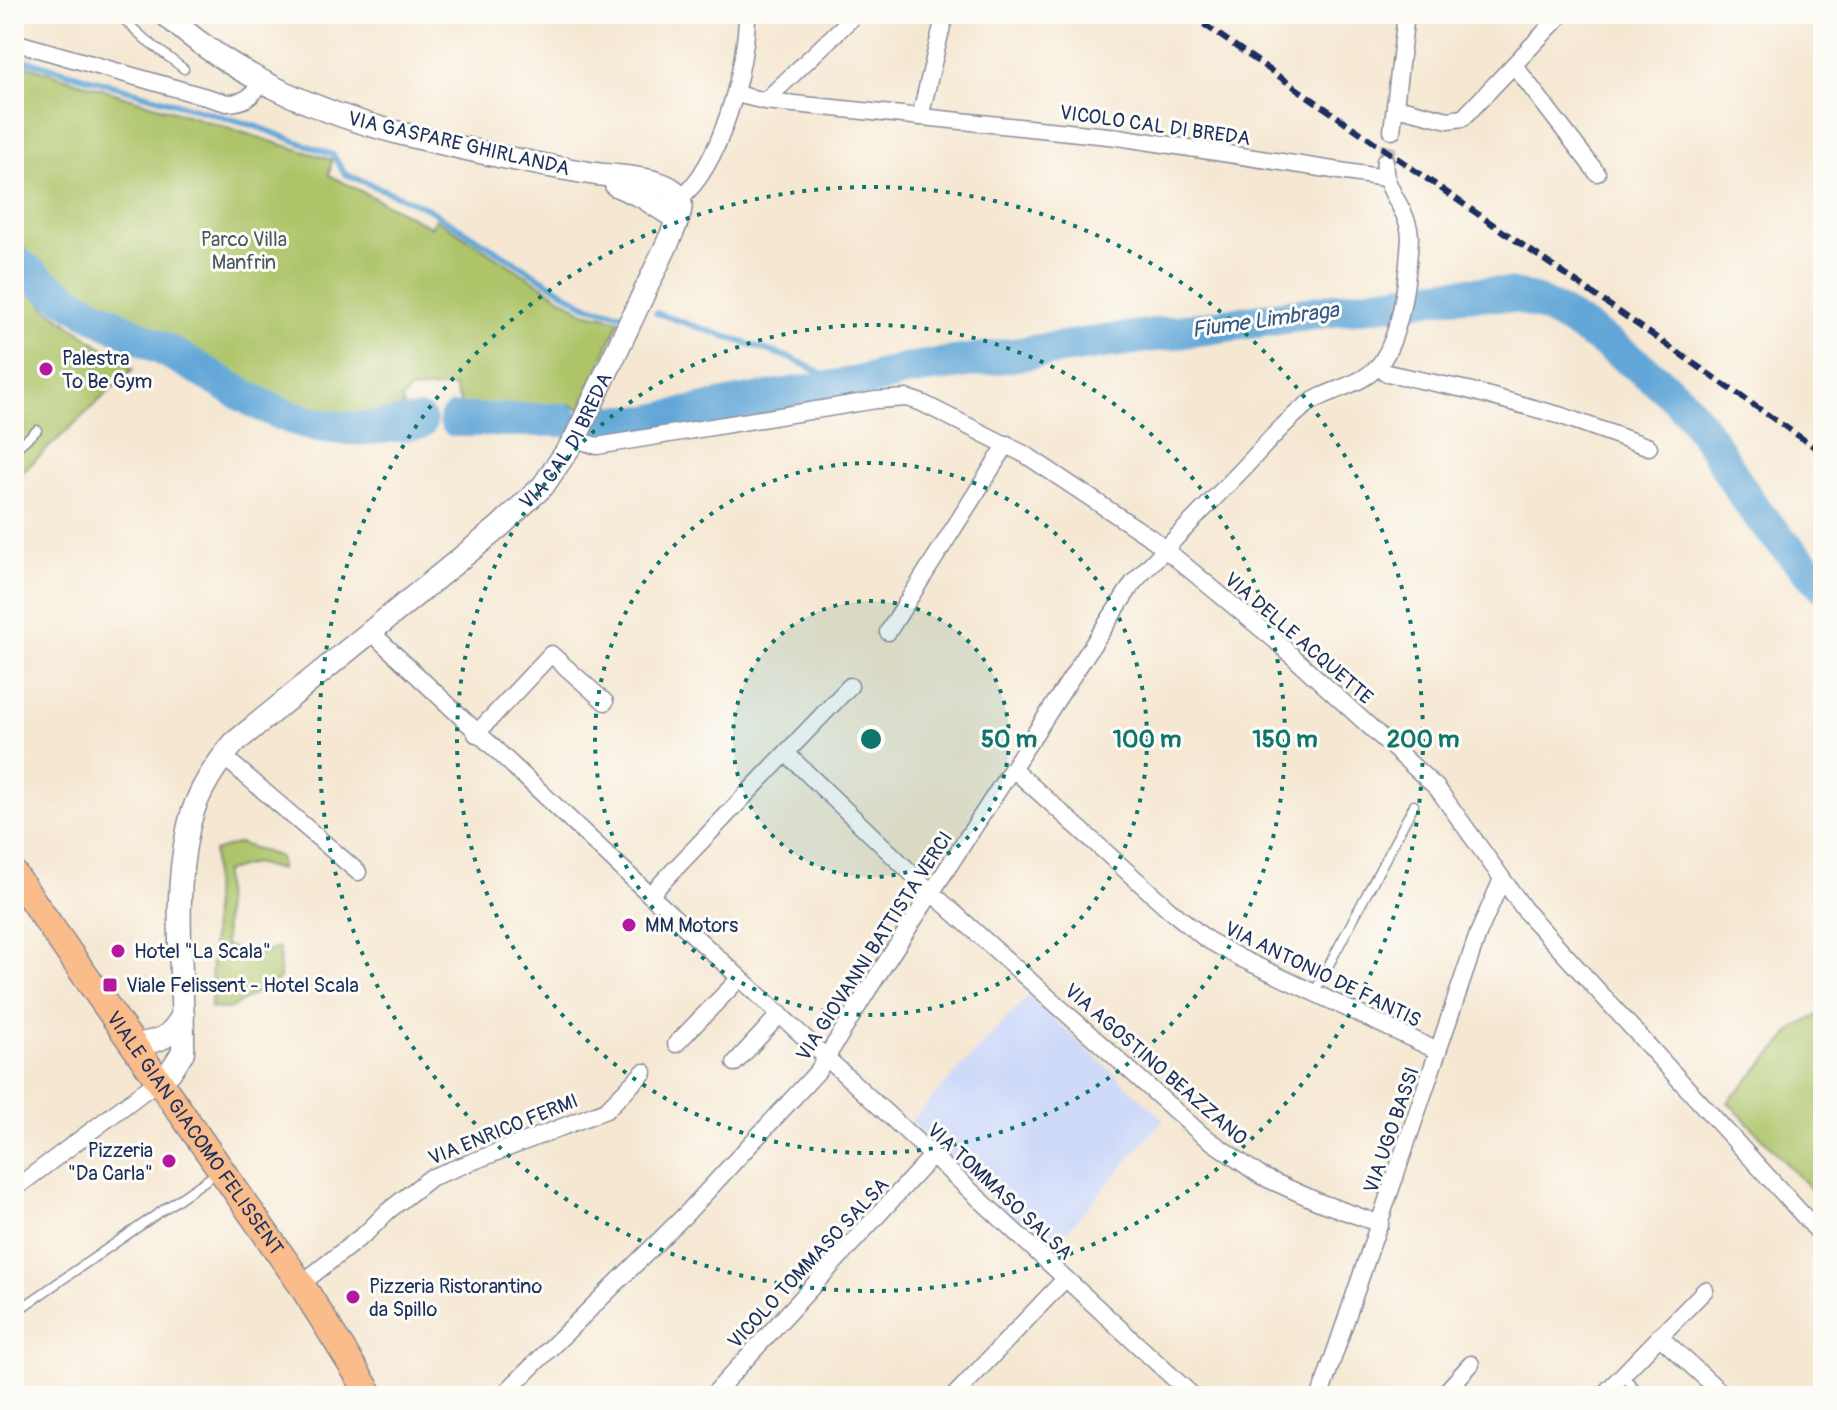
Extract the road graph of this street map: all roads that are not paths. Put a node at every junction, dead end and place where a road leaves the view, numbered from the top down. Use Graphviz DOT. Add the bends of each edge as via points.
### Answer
graph roads {
  1 [pos="165,14"];
  2 [pos="747,14"];
  3 [pos="856,14"];
  4 [pos="1406,14"];
  5 [pos="1562,14"];
  6 [pos="120,16"];
  7 [pos="943,22"];
  8 [pos="14,42"];
  9 [pos="1514,65"];
  10 [pos="184,69"];
  11 [pos="258,88"];
  12 [pos="736,94"];
  13 [pos="765,101"];
  14 [pos="1396,107"];
  15 [pos="920,117"];
  16 [pos="1392,131"];
  17 [pos="1597,173"];
  18 [pos="679,208"];
  19 [pos="1378,367"];
  20 [pos="37,430"];
  21 [pos="575,439"];
  22 [pos="1007,444"];
  23 [pos="1649,447"];
  24 [pos="14,450"];
  25 [pos="1164,548"];
  26 [pos="370,631"];
  27 [pos="888,632"];
  28 [pos="850,686"];
  29 [pos="605,702"];
  30 [pos="476,734"];
  31 [pos="787,754"];
  32 [pos="223,756"];
  33 [pos="1013,769"];
  34 [pos="1414,805"];
  35 [pos="358,872"];
  36 [pos="14,874"];
  37 [pos="1502,879"];
  38 [pos="932,893"];
  39 [pos="650,895"];
  40 [pos="740,978"];
  41 [pos="1314,993"];
  42 [pos="780,1014"];
  43 [pos="183,1015"];
  44 [pos="676,1044"];
  45 [pos="135,1045"];
  46 [pos="1438,1051"];
  47 [pos="828,1059"];
  48 [pos="735,1063"];
  49 [pos="644,1072"];
  50 [pos="159,1080"];
  51 [pos="932,1156"];
  52 [pos="222,1169"];
  53 [pos="14,1189"];
  54 [pos="1380,1224"];
  55 [pos="1823,1237"];
  56 [pos="1065,1279"];
  57 [pos="301,1284"];
  58 [pos="1705,1290"];
  59 [pos="14,1313"];
  60 [pos="1659,1336"];
  61 [pos="1471,1364"];
  62 [pos="1622,1375"];
  63 [pos="14,1392"];
  64 [pos="21,1396"];
  65 [pos="371,1396"];
  66 [pos="502,1396"];
  67 [pos="712,1396"];
  68 [pos="954,1396"];
  69 [pos="1193,1396"];
  70 [pos="1320,1396"];
  71 [pos="1442,1396"];
  72 [pos="1602,1396"];
  73 [pos="1643,1396"];
  74 [pos="1725,1396"];
  1 -- 11 [label="street, VIA GASPARE GHIRLANDA"];
  2 -- 12 [label="street, VIA CAL DI BREDA"];
  3 -- 13 [label="street"];
  4 -- 14 [label="street"];
  5 -- 9 [label="street"];
  6 -- 10 [label="lane"];
  7 -- 15 [label="street"];
  8 -- 11 [label="street" via="227,103"];
  9 -- 14 [label="street" via="1463,118 1448,120"];
  9 -- 17 [label="street"];
  11 -- 18 [label="street, VIA GASPARE GHIRLANDA" via="359,122 589,174"];
  12 -- 13 [label="street, VICOLO CAL DI BREDA"];
  12 -- 18 [label="street, VIA CAL DI BREDA" via="717,142"];
  13 -- 15 [label="street, VICOLO CAL DI BREDA"];
  14 -- 16 [label="street"];
  15 -- 19 [label="street, VICOLO CAL DI BREDA" via="1385,169 1409,228 1401,311"];
  18 -- 21 [label="street, VIA CAL DI BREDA"];
  19 -- 23 [label="street" via="1562,416"];
  19 -- 25 [label="street, VIA GIOVANNI BATTISTA VERCI" via="1306,405"];
  20 -- 24 [label="lane"];
  21 -- 22 [label="street, VIA DELLE ACQUETTE" via="597,446 894,398 922,403"];
  21 -- 26 [label="street, VIA CAL DI BREDA" via="558,468 522,508"];
  22 -- 25 [label="street, VIA DELLE ACQUETTE"];
  22 -- 27 [label="street"];
  25 -- 33 [label="street, VIA GIOVANNI BATTISTA VERCI" via="1133,583"];
  25 -- 37 [label="street, VIA DELLE ACQUETTE" via="1276,641 1437,788"];
  26 -- 30 [label="street, VIA TOMMASO SALSA"];
  26 -- 32 [label="street, VIA CAL DI BREDA"];
  28 -- 31 [label="street"];
  29 -- 30 [label="street" via="551,654"];
  30 -- 39 [label="street, VIA TOMMASO SALSA"];
  31 -- 38 [label="street, VIA AGOSTINO BEAZZANO"];
  31 -- 39 [label="street"];
  32 -- 35 [label="street"];
  32 -- 43 [label="street, VIA CAL DI BREDA" via="188,828 181,897"];
  33 -- 38 [label="street, VIA GIOVANNI BATTISTA VERCI"];
  33 -- 41 [label="street, VIA ANTONIO DE FANTIS" via="1206,939"];
  34 -- 41 [label="lane"];
  36 -- 45 [label="main road, VIALE GIAN GIACOMO FELISSENT"];
  37 -- 46 [label="street, VIA UGO BASSI"];
  37 -- 55 [label="street, VIA DELLE ACQUETTE" via="1527,913"];
  38 -- 47 [label="street, VIA GIOVANNI BATTISTA VERCI"];
  38 -- 54 [label="street, VIA AGOSTINO BEAZZANO" via="1229,1156 1290,1189"];
  39 -- 40 [label="street, VIA TOMMASO SALSA"];
  40 -- 42 [label="street, VIA TOMMASO SALSA"];
  40 -- 44 [label="street"];
  41 -- 46 [label="street, VIA ANTONIO DE FANTIS"];
  42 -- 47 [label="street, VIA TOMMASO SALSA"];
  42 -- 48 [label="street"];
  43 -- 45 [label="street" via="164,1038"];
  43 -- 50 [label="street, VIA CAL DI BREDA" via="183,1052"];
  45 -- 50 [label="main road, VIALE GIAN GIACOMO FELISSENT"];
  46 -- 54 [label="street, VIA UGO BASSI"];
  47 -- 51 [label="street, VIA TOMMASO SALSA"];
  47 -- 66 [label="street, VIA GIOVANNI BATTISTA VERCI" via="686,1214"];
  49 -- 57 [label="street, VIA ENRICO FERMI" via="606,1110 430,1178"];
  50 -- 52 [label="main road, VIALE GIAN GIACOMO FELISSENT"];
  50 -- 53 [label="street"];
  51 -- 56 [label="street, VIA TOMMASO SALSA"];
  51 -- 67 [label="street, VICOLO TOMMASO SALSA"];
  52 -- 57 [label="main road, VIALE GIAN GIACOMO FELISSENT"];
  52 -- 59 [label="lane"];
  54 -- 70 [label="street, VIA UGO BASSI"];
  56 -- 68 [label="street"];
  56 -- 69 [label="street, VIA TOMMASO SALSA"];
  57 -- 65 [label="main road, VIALE GIAN GIACOMO FELISSENT"];
  58 -- 60 [label="street"];
  60 -- 62 [label="street"];
  60 -- 74 [label="street"];
  61 -- 71 [label="street"];
  62 -- 72 [label="street"];
  62 -- 73 [label="lane"];
  63 -- 64 [label="lane"];
}
